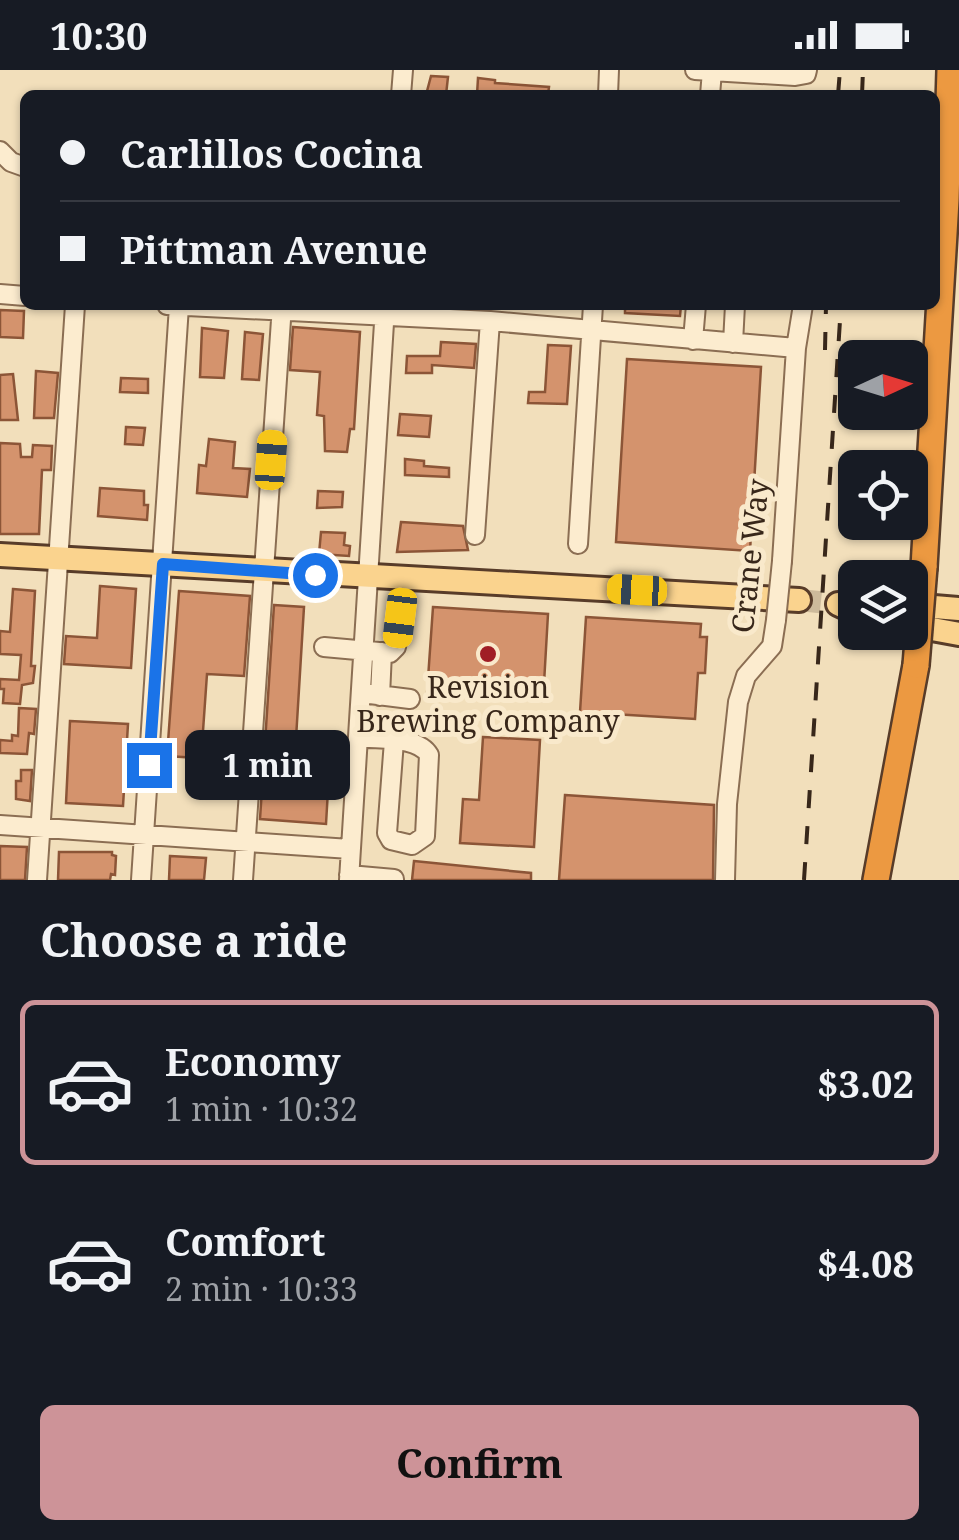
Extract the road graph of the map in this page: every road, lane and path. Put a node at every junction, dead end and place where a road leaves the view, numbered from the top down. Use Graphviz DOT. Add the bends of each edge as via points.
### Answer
graph roads {
  1 [pos="695,70"];
  2 [pos="950,70"];
  3 [pos="712,71"];
  4 [pos="746,73"];
  5 [pos="801,73"];
  6 [pos="747,90"];
  7 [pos="0,151"];
  8 [pos="20,165"];
  9 [pos="940,300"];
  10 [pos="75,310"];
  11 [pos="179,310"];
  12 [pos="282,310"];
  13 [pos="385,310"];
  14 [pos="594,310"];
  15 [pos="696,310"];
  16 [pos="734,310"];
  17 [pos="801,310"];
  18 [pos="939,310"];
  19 [pos="490,322"];
  20 [pos="592,330"];
  21 [pos="694,340"];
  22 [pos="733,343"];
  23 [pos="796,348"];
  24 [pos="476,535"];
  25 [pos="578,544"];
  26 [pos="0,554"];
  27 [pos="58,558"];
  28 [pos="163,564"];
  29 [pos="264,572"];
  30 [pos="370,578"];
  31 [pos="800,600"];
  32 [pos="928,606"];
  33 [pos="959,608"];
  34 [pos="400,618"];
  35 [pos="928,628"];
  36 [pos="959,634"];
  37 [pos="324,647"];
  38 [pos="373,651"];
  39 [pos="371,695"];
  40 [pos="410,699"];
  41 [pos="358,737"];
  42 [pos="394,741"];
  43 [pos="0,825"];
  44 [pos="41,828"];
  45 [pos="144,835"];
  46 [pos="246,842"];
  47 [pos="350,849"];
  48 [pos="349,877"];
  49 [pos="37,880"];
  50 [pos="141,880"];
  51 [pos="243,880"];
  52 [pos="394,880"];
  53 [pos="725,880"];
  54 [pos="876,880"];
  1 -- 3 [label="street"];
  2 -- 9 [label="highway, bridge"];
  3 -- 4 [label="street"];
  4 -- 5 [label="street"];
  4 -- 6 [label="street"];
  7 -- 8 [label="street"];
  10 -- 27 [label="street"];
  11 -- 28 [label="street"];
  12 -- 29 [label="street"];
  13 -- 19 [label="street"];
  13 -- 30 [label="street"];
  14 -- 20 [label="street"];
  15 -- 21 [label="street"];
  16 -- 22 [label="street"];
  17 -- 23 [label="street, Crane Way"];
  18 -- 54 [label="highway, bridge" via="916,665"];
  19 -- 20 [label="street"];
  19 -- 24 [label="street"];
  20 -- 21 [label="street"];
  20 -- 25 [label="street"];
  21 -- 22 [label="street"];
  22 -- 23 [label="street"];
  23 -- 53 [label="street, Crane Way, bridge" via="776,620 772,646 746,676 738,702"];
  26 -- 27 [label="main road"];
  27 -- 28 [label="main road"];
  27 -- 44 [label="street"];
  28 -- 29 [label="main road"];
  28 -- 45 [label="street"];
  29 -- 30 [label="main road"];
  29 -- 46 [label="street"];
  30 -- 31 [label="main road"];
  30 -- 38 [label="street"];
  32 -- 33 [label="main road"];
  34 -- 38 [label="street" via="396,647"];
  35 -- 36 [label="main road"];
  37 -- 38 [label="street"];
  38 -- 39 [label="street"];
  39 -- 40 [label="street"];
  39 -- 41 [label="street"];
  41 -- 42 [label="street"];
  41 -- 47 [label="street"];
  42 -- 42 [label="street" via="418,744 429,755 424,836 412,845 388,833"];
  43 -- 44 [label="street"];
  44 -- 45 [label="street"];
  44 -- 49 [label="street"];
  45 -- 46 [label="street"];
  45 -- 50 [label="street"];
  46 -- 47 [label="street"];
  46 -- 51 [label="street"];
  47 -- 48 [label="street"];
  48 -- 52 [label="street"];
}
